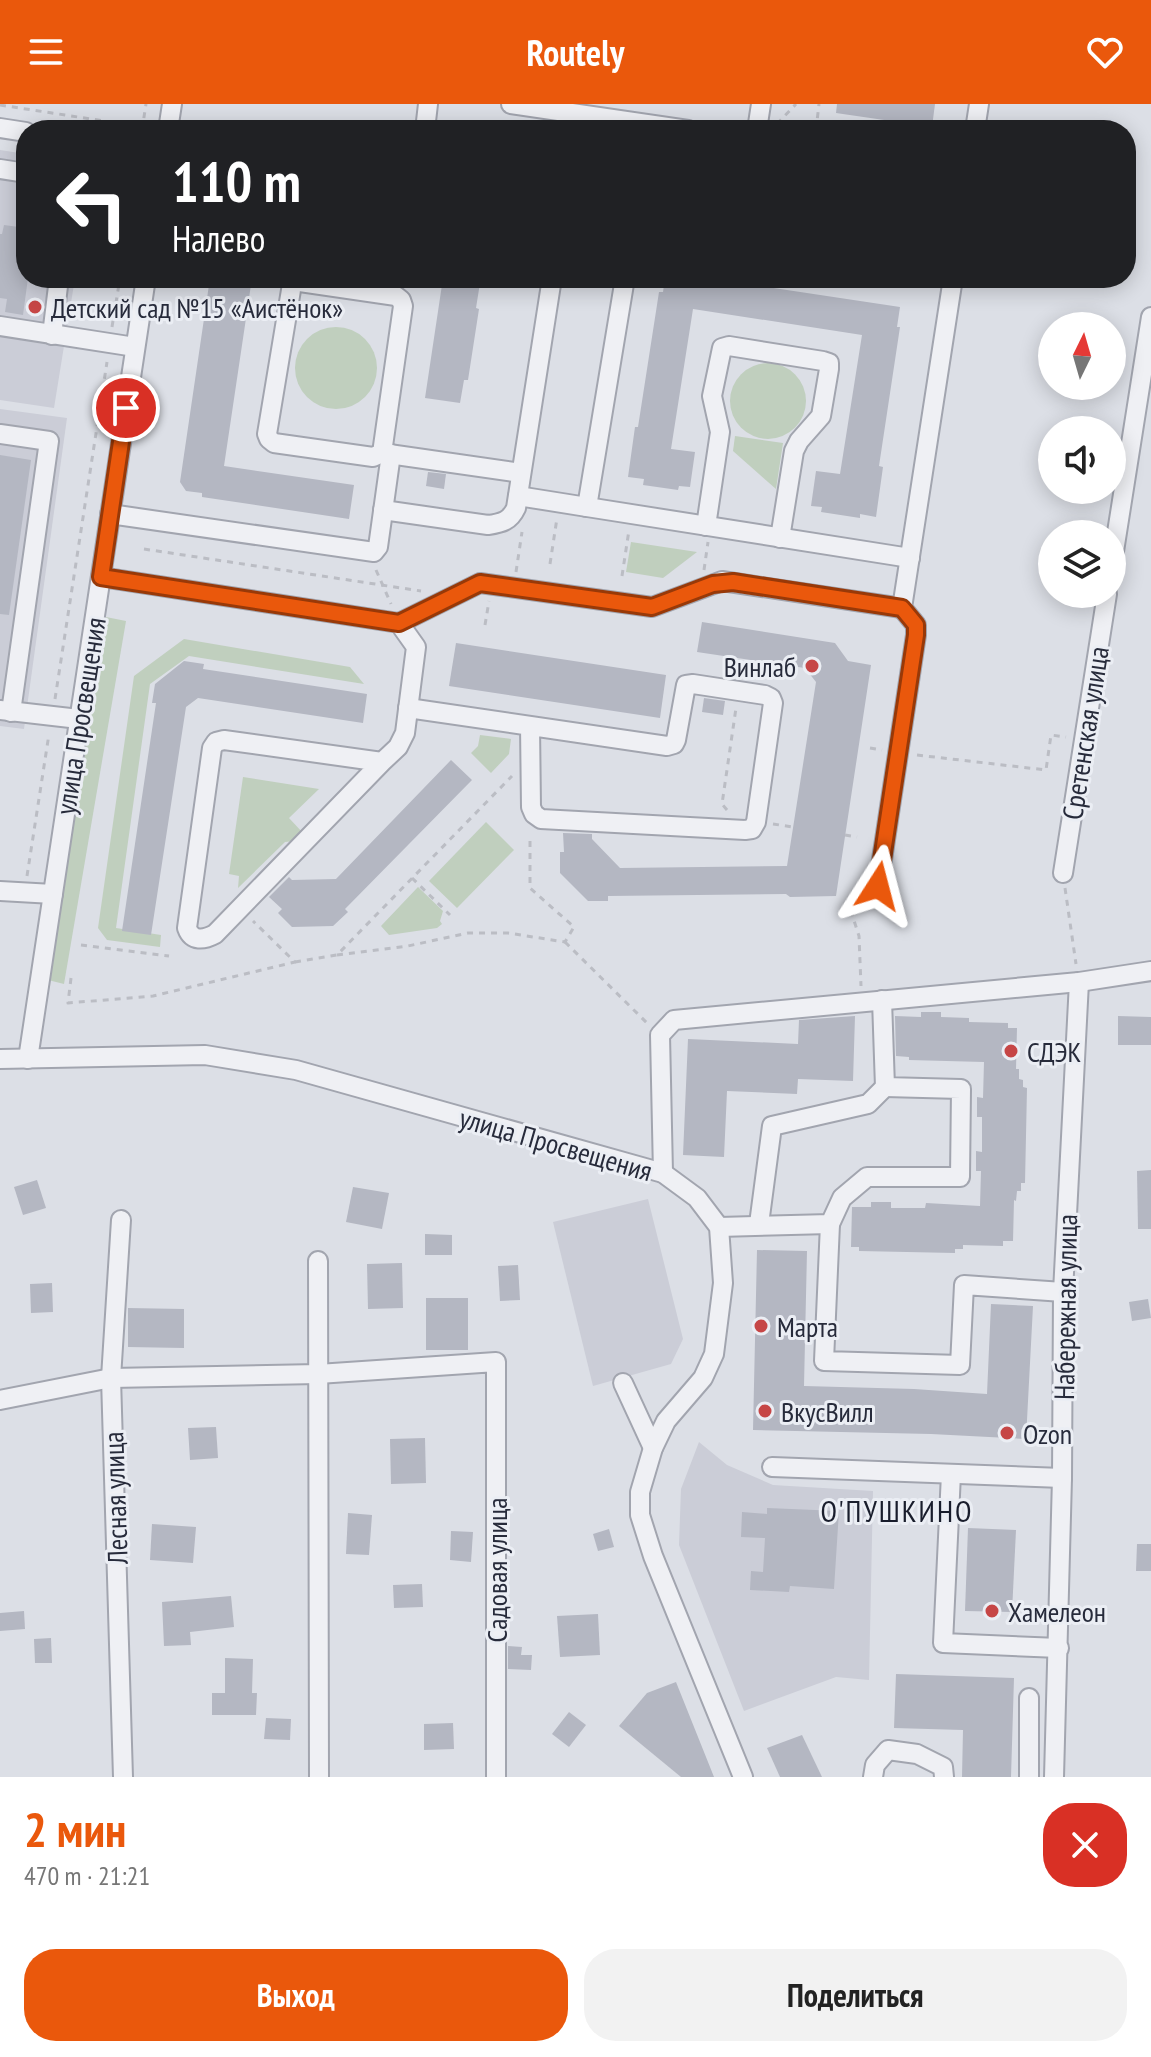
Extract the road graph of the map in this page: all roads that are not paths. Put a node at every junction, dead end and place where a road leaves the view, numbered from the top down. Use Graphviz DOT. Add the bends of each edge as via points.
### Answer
graph roads {
  1 [pos="511,104"];
  2 [pos="566,108"];
  3 [pos="633,120"];
  4 [pos="58,288"];
  5 [pos="144,288"];
  6 [pos="291,288"];
  7 [pos="341,288"];
  8 [pos="550,288"];
  9 [pos="623,288"];
  10 [pos="951,288"];
  11 [pos="1151,322"];
  12 [pos="0,326"];
  13 [pos="52,335"];
  14 [pos="135,347"];
  15 [pos="0,434"];
  16 [pos="386,453"];
  17 [pos="521,473"];
  18 [pos="518,496"];
  19 [pos="587,507"];
  20 [pos="383,510"];
  21 [pos="110,514"];
  22 [pos="1119,520"];
  23 [pos="709,526"];
  24 [pos="780,538"];
  25 [pos="910,558"];
  26 [pos="101,577"];
  27 [pos="902,608"];
  28 [pos="1105,608"];
  29 [pos="399,623"];
  30 [pos="408,708"];
  31 [pos="5,711"];
  32 [pos="79,719"];
  33 [pos="530,726"];
  34 [pos="382,762"];
  35 [pos="1063,873"];
  36 [pos="878,886"];
  37 [pos="0,891"];
  38 [pos="53,894"];
  39 [pos="1151,971"];
  40 [pos="1079,982"];
  41 [pos="882,1000"];
  42 [pos="0,1059"];
  43 [pos="28,1059"];
  44 [pos="885,1087"];
  45 [pos="663,1173"];
  46 [pos="121,1220"];
  47 [pos="759,1224"];
  48 [pos="830,1224"];
  49 [pos="719,1227"];
  50 [pos="318,1261"];
  51 [pos="1063,1292"];
  52 [pos="318,1374"];
  53 [pos="111,1378"];
  54 [pos="623,1383"];
  55 [pos="0,1400"];
  56 [pos="653,1448"];
  57 [pos="772,1467"];
  58 [pos="951,1474"];
  59 [pos="1062,1478"];
  60 [pos="1059,1648"];
  61 [pos="1029,1698"];
  62 [pos="123,1777"];
  63 [pos="319,1777"];
  64 [pos="496,1777"];
  65 [pos="743,1777"];
  66 [pos="873,1777"];
  67 [pos="944,1777"];
  68 [pos="1029,1777"];
  69 [pos="1054,1777"];
  1 -- 2 [label="street"];
  2 -- 3 [label="street"];
  4 -- 13 [label="street"];
  5 -- 14 [label="street, улица Просвещения"];
  6 -- 16 [label="street" via="269,439 373,457"];
  7 -- 16 [label="street" via="396,296 403,306"];
  8 -- 17 [label="street"];
  9 -- 19 [label="street"];
  10 -- 25 [label="street"];
  11 -- 22 [label="street"];
  12 -- 13 [label="street"];
  13 -- 14 [label="street"];
  14 -- 21 [label="street, улица Просвещения"];
  15 -- 31 [label="street" via="49,441"];
  16 -- 17 [label="street"];
  16 -- 20 [label="street"];
  17 -- 18 [label="street"];
  18 -- 19 [label="street"];
  18 -- 20 [label="street" via="512,517 488,525"];
  19 -- 23 [label="street"];
  20 -- 21 [label="street" via="374,552"];
  21 -- 26 [label="street, улица Просвещения"];
  23 -- 24 [label="street"];
  23 -- 24 [label="street" via="720,432 712,396 722,348 823,361 829,363 823,411 794,451"];
  24 -- 25 [label="street"];
  25 -- 27 [label="street"];
  26 -- 29 [label="street"];
  26 -- 32 [label="street, улица Просвещения"];
  27 -- 29 [label="street" via="722,581 652,607 480,583"];
  27 -- 36 [label="street" via="916,625 916,635"];
  28 -- 35 [label="street, Сретенская улица"];
  29 -- 30 [label="street" via="416,647"];
  30 -- 33 [label="street"];
  30 -- 34 [label="street" via="402,740"];
  31 -- 32 [label="street"];
  32 -- 38 [label="street, улица Просвещения"];
  33 -- 33 [label="street" via="667,746 676,740 686,685 765,695 773,703 756,822 752,829 741,830 541,819 531,807"];
  34 -- 34 [label="street" via="216,742 189,934 200,939 215,934"];
  37 -- 38 [label="street"];
  38 -- 43 [label="street, улица Просвещения"];
  39 -- 40 [label="street"];
  40 -- 41 [label="street"];
  40 -- 51 [label="street, Набережная улица"];
  41 -- 44 [label="street"];
  41 -- 45 [label="street" via="674,1020 660,1035"];
  42 -- 43 [label="street, улица Просвещения"];
  43 -- 45 [label="street, улица Просвещения" via="205,1055 296,1070"];
  44 -- 47 [label="street" via="868,1104 772,1126"];
  44 -- 48 [label="street" via="961,1089 960,1177 867,1177 842,1198"];
  45 -- 49 [label="street, улица Просвещения" via="697,1198"];
  46 -- 53 [label="street, Лесная улица"];
  47 -- 48 [label="street"];
  47 -- 49 [label="street"];
  48 -- 51 [label="street" via="824,1361 960,1365 964,1285"];
  49 -- 56 [label="street" via="723,1283 714,1354"];
  50 -- 52 [label="street"];
  51 -- 59 [label="street, Набережная улица"];
  52 -- 53 [label="street"];
  52 -- 63 [label="street"];
  52 -- 64 [label="street, Садовая улица" via="496,1362"];
  53 -- 55 [label="street"];
  53 -- 62 [label="street, Лесная улица"];
  54 -- 56 [label="street"];
  56 -- 65 [label="street" via="640,1492 640,1515"];
  57 -- 58 [label="street"];
  58 -- 59 [label="street"];
  58 -- 60 [label="street" via="943,1643"];
  59 -- 60 [label="street, Набережная улица"];
  60 -- 69 [label="street, Набережная улица"];
  61 -- 68 [label="street"];
  66 -- 67 [label="street" via="875,1765 888,1750 917,1754 943,1767"];
}
